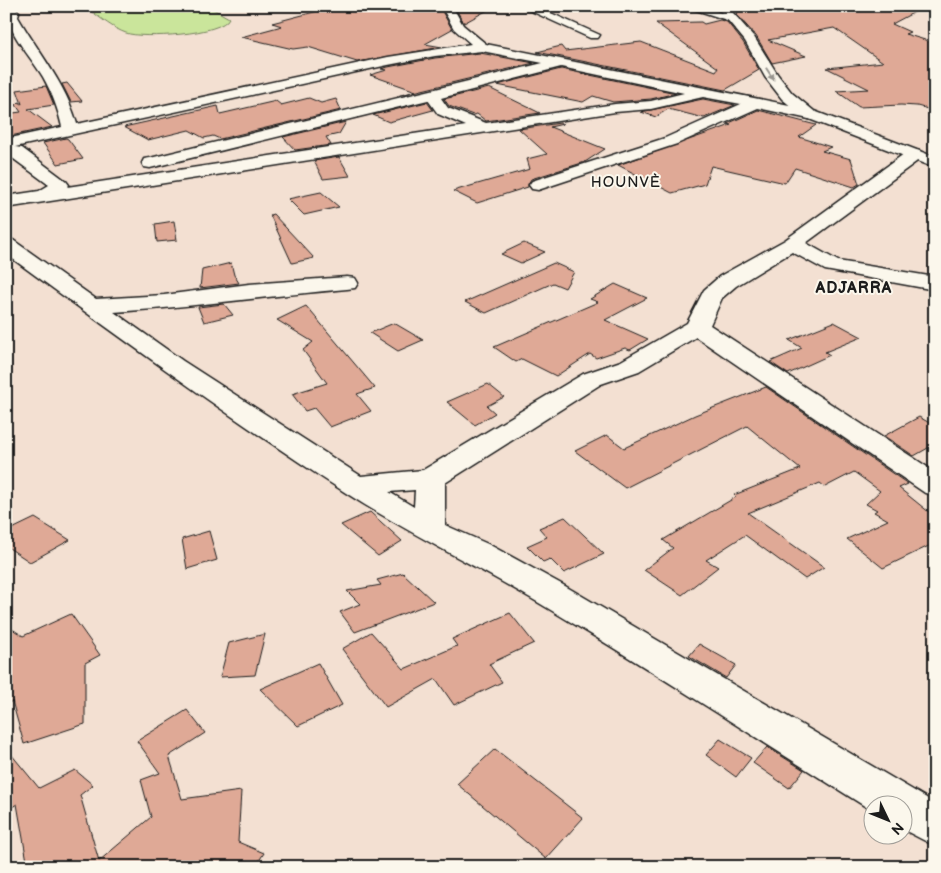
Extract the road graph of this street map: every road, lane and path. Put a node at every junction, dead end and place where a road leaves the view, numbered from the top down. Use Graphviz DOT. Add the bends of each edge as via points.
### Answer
graph roads {
  1 [pos="446,6"];
  2 [pos="525,6"];
  3 [pos="689,6"];
  4 [pos="721,6"];
  5 [pos="8,13"];
  6 [pos="733,13"];
  7 [pos="451,32"];
  8 [pos="594,35"];
  9 [pos="482,48"];
  10 [pos="406,56"];
  11 [pos="557,64"];
  12 [pos="435,93"];
  13 [pos="700,94"];
  14 [pos="402,102"];
  15 [pos="754,104"];
  16 [pos="443,111"];
  17 [pos="809,114"];
  18 [pos="484,128"];
  19 [pos="71,130"];
  20 [pos="10,149"];
  21 [pos="928,157"];
  22 [pos="538,185"];
  23 [pos="53,190"];
  24 [pos="6,202"];
  25 [pos="6,244"];
  26 [pos="792,244"];
  27 [pos="347,283"];
  28 [pos="935,284"];
  29 [pos="94,306"];
  30 [pos="697,328"];
  31 [pos="430,479"];
  32 [pos="356,486"];
  33 [pos="935,486"];
  34 [pos="429,530"];
  35 [pos="885,796"];
  36 [pos="914,813"];
  37 [pos="935,826"];
  1 -- 7 [label="street"];
  2 -- 8 [label="street"];
  3 -- 6 [label="street"];
  4 -- 6 [label="street"];
  5 -- 19 [label="street" via="50,76"];
  6 -- 17 [label="street, one-way" via="786,96"];
  6 -- 21 [label="street" via="811,99"];
  7 -- 9 [label="street"];
  7 -- 10 [label="street"];
  9 -- 10 [label="street"];
  9 -- 11 [label="street"];
  10 -- 19 [label="street"];
  11 -- 12 [label="street"];
  11 -- 13 [label="street"];
  12 -- 14 [label="street"];
  12 -- 16 [label="street" via="434,98"];
  13 -- 15 [label="street"];
  13 -- 18 [label="street" via="651,105"];
  14 -- 16 [label="street"];
  14 -- 23 [label="street"];
  15 -- 17 [label="street"];
  15 -- 22 [label="street" via="657,147"];
  16 -- 18 [label="street"];
  17 -- 21 [label="street"];
  18 -- 23 [label="street"];
  19 -- 20 [label="street" via="34,138"];
  20 -- 23 [label="street"];
  21 -- 26 [label="street"];
  23 -- 24 [label="street"];
  25 -- 29 [label="street"];
  26 -- 28 [label="street" via="832,266"];
  26 -- 30 [label="street" via="728,281 712,295"];
  27 -- 29 [label="street" via="249,291 171,302"];
  29 -- 32 [label="street" via="174,366"];
  30 -- 31 [label="street" via="630,366 592,380"];
  30 -- 33 [label="street"];
  31 -- 32 [label="street"];
  31 -- 34 [label="street"];
  32 -- 34 [label="street"];
  34 -- 35 [label="street" via="510,570"];
  36 -- 37 [label="street"];
}
